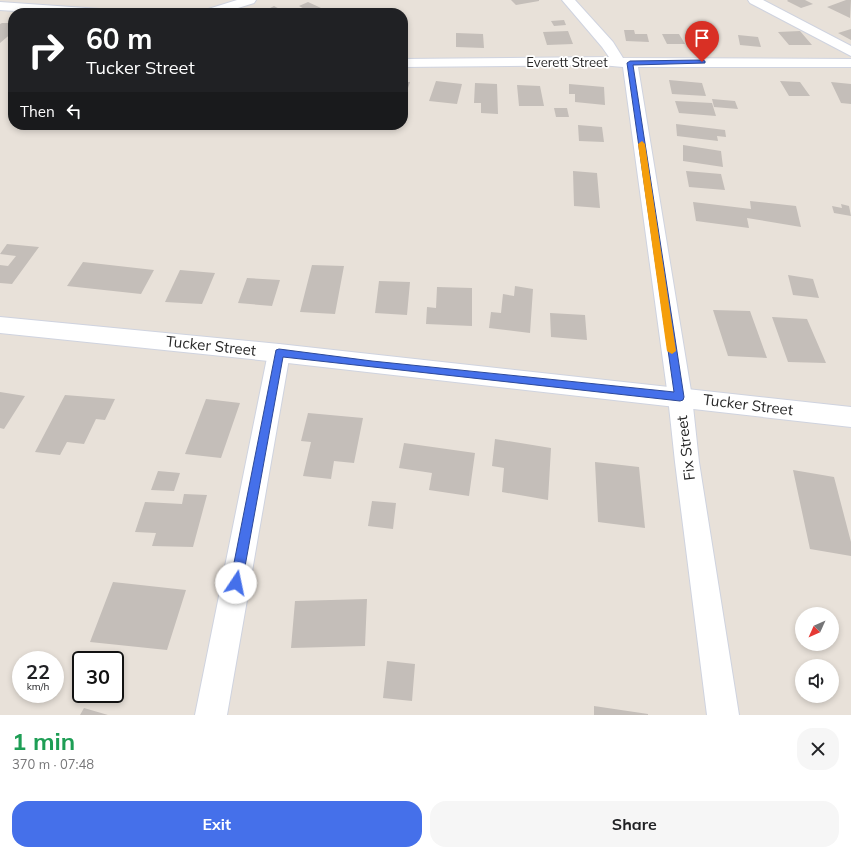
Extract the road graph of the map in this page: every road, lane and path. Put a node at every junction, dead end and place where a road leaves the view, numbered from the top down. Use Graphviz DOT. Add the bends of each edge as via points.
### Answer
graph roads {
  1 [pos="250,0"];
  2 [pos="568,0"];
  3 [pos="754,0"];
  4 [pos="0,6"];
  5 [pos="29,8"];
  6 [pos="225,8"];
  7 [pos="851,52"];
  8 [pos="408,63"];
  9 [pos="625,63"];
  10 [pos="851,63"];
  11 [pos="0,325"];
  12 [pos="279,353"];
  13 [pos="680,397"];
  14 [pos="851,417"];
  15 [pos="211,715"];
  16 [pos="723,715"];
  1 -- 6 [label="street"];
  2 -- 9 [label="street, Fix Street"];
  3 -- 7 [label="street"];
  4 -- 5 [label="street"];
  8 -- 9 [label="street, Everett Street"];
  9 -- 10 [label="street, Everett Street"];
  9 -- 13 [label="street, Fix Street"];
  11 -- 12 [label="street, Tucker Street"];
  12 -- 13 [label="street, Tucker Street"];
  12 -- 15 [label="street"];
  13 -- 14 [label="street, Tucker Street"];
  13 -- 16 [label="street, Fix Street"];
}
